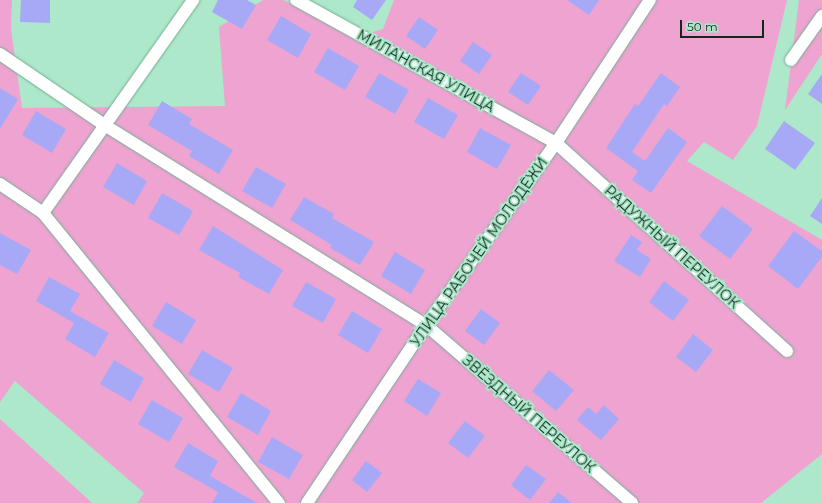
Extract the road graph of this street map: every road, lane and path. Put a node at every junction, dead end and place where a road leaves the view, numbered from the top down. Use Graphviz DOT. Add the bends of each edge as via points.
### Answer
graph roads {
  1 [pos="193,0"];
  2 [pos="296,0"];
  3 [pos="650,0"];
  4 [pos="822,16"];
  5 [pos="0,54"];
  6 [pos="790,60"];
  7 [pos="106,126"];
  8 [pos="556,142"];
  9 [pos="0,184"];
  10 [pos="43,213"];
  11 [pos="426,325"];
  12 [pos="788,351"];
  13 [pos="280,503"];
  14 [pos="307,503"];
  15 [pos="632,503"];
  1 -- 7 [label="street"];
  2 -- 8 [label="street, МИЛАНСКАЯ УЛИЦА"];
  3 -- 8 [label="street, УЛИЦА РАБОЧЕЙ МОЛОДЁЖИ"];
  4 -- 6 [label="street"];
  5 -- 7 [label="street, ЗВЁЗДНЫЙ ПЕРЕУЛОК"];
  7 -- 10 [label="street"];
  7 -- 11 [label="street, ЗВЁЗДНЫЙ ПЕРЕУЛОК"];
  8 -- 11 [label="street, УЛИЦА РАБОЧЕЙ МОЛОДЁЖИ"];
  8 -- 12 [label="street, РАДУЖНЫЙ ПЕРЕУЛОК"];
  9 -- 10 [label="street"];
  10 -- 13 [label="street"];
  11 -- 14 [label="street, УЛИЦА РАБОЧЕЙ МОЛОДЁЖИ"];
  11 -- 15 [label="street, ЗВЁЗДНЫЙ ПЕРЕУЛОК"];
}
